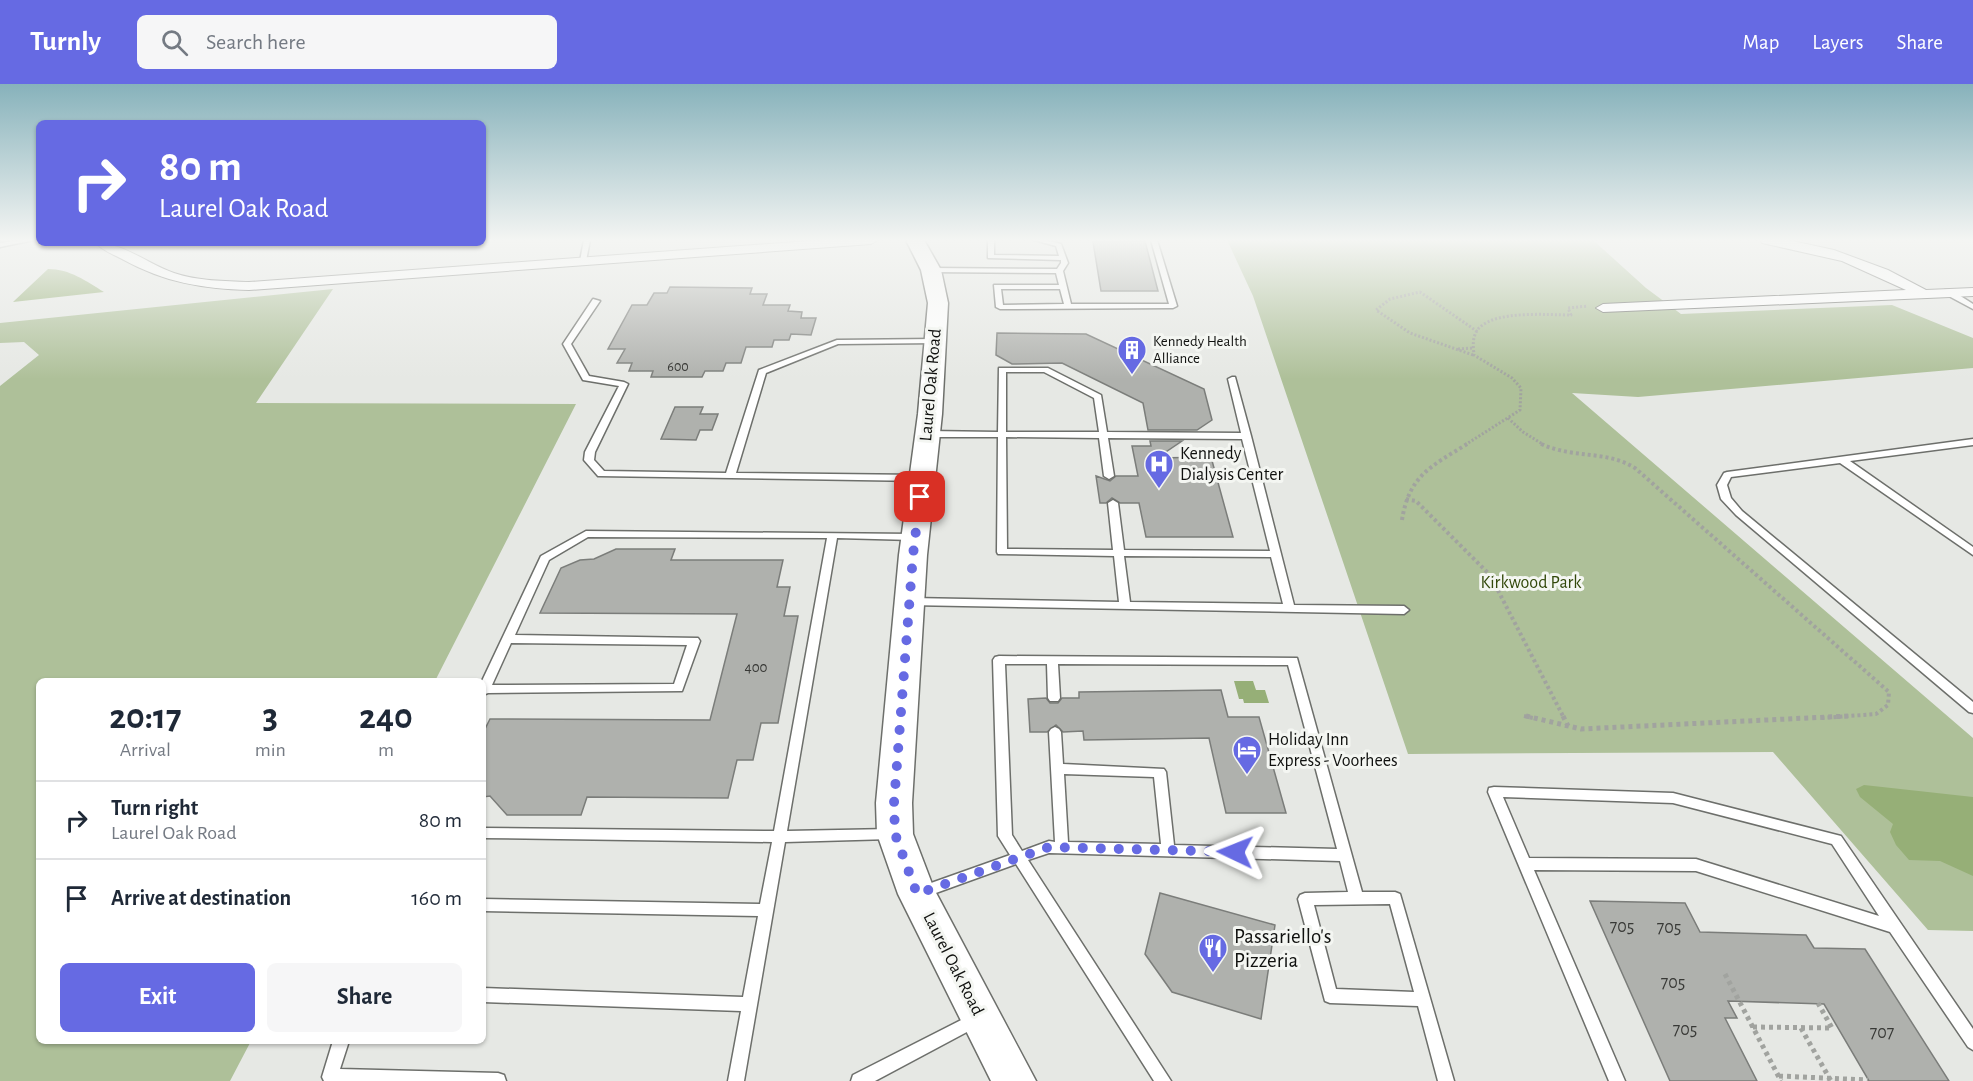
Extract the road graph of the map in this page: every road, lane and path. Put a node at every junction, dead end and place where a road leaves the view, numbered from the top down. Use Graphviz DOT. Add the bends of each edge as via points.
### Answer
graph roads {
  1 [pos="935,287"];
  2 [pos="1063,287"];
  3 [pos="1167,287"];
  4 [pos="1909,287"];
  5 [pos="1948,292"];
  6 [pos="1973,292"];
  7 [pos="1920,293"];
  8 [pos="596,301"];
  9 [pos="1068,307"];
  10 [pos="1973,307"];
  11 [pos="1604,308"];
  12 [pos="1478,332"];
  13 [pos="935,341"];
  14 [pos="1472,348"];
  15 [pos="1453,350"];
  16 [pos="1474,355"];
  17 [pos="1232,378"];
  18 [pos="1508,418"];
  19 [pos="928,434"];
  20 [pos="1002,435"];
  21 [pos="1103,435"];
  22 [pos="1247,436"];
  23 [pos="1973,442"];
  24 [pos="1842,460"];
  25 [pos="730,476"];
  26 [pos="1109,476"];
  27 [pos="922,478"];
  28 [pos="1406,499"];
  29 [pos="1113,503"];
  30 [pos="1402,520"];
  31 [pos="832,535"];
  32 [pos="915,537"];
  33 [pos="1973,552"];
  34 [pos="1118,553"];
  35 [pos="1276,554"];
  36 [pos="909,602"];
  37 [pos="1125,605"];
  38 [pos="1289,608"];
  39 [pos="1404,610"];
  40 [pos="507,639"];
  41 [pos="1052,660"];
  42 [pos="486,686"];
  43 [pos="486,690"];
  44 [pos="1054,698"];
  45 [pos="1973,709"];
  46 [pos="1524,716"];
  47 [pos="1568,726"];
  48 [pos="1055,732"];
  49 [pos="1058,769"];
  50 [pos="486,833"];
  51 [pos="895,834"];
  52 [pos="779,837"];
  53 [pos="1062,847"];
  54 [pos="1168,850"];
  55 [pos="1345,855"];
  56 [pos="1018,857"];
  57 [pos="1525,864"];
  58 [pos="917,894"];
  59 [pos="1357,898"];
  60 [pos="486,905"];
  61 [pos="766,910"];
  62 [pos="1895,927"];
  63 [pos="1725,974"];
  64 [pos="486,995"];
  65 [pos="1423,999"];
  66 [pos="750,1004"];
  67 [pos="1818,1004"];
  68 [pos="981,1017"];
  69 [pos="1753,1027"];
  70 [pos="1801,1028"];
  71 [pos="1973,1042"];
  72 [pos="340,1044"];
  73 [pos="1780,1079"];
  74 [pos="1830,1079"];
  75 [pos="1868,1080"];
  76 [pos="484,1081"];
  77 [pos="498,1081"];
  78 [pos="736,1081"];
  79 [pos="860,1081"];
  80 [pos="1014,1081"];
  81 [pos="1163,1081"];
  82 [pos="1446,1081"];
  83 [pos="1617,1081"];
  1 -- 13 [label="street, Laurel Oak Road" via="938,303"];
  2 -- 9 [label="lane"];
  2 -- 9 [label="lane" via="997,287 1000,307"];
  3 -- 9 [label="lane" via="1173,306"];
  4 -- 7 [label="street"];
  5 -- 6 [label="street"];
  5 -- 7 [label="street"];
  5 -- 10 [label="lane"];
  7 -- 11 [label="street"];
  8 -- 25 [label="lane" via="567,344 586,378 624,384 590,452 593,468 601,474"];
  11 -- 12 [label="path" via="1577,305 1568,308 1571,315 1498,318 1486,322"];
  12 -- 14 [label="path"];
  12 -- 15 [label="path" via="1420,292 1396,297 1376,310 1402,330"];
  13 -- 19 [label="street, Laurel Oak Road"];
  13 -- 25 [label="lane" via="837,342 762,372"];
  14 -- 15 [label="path"];
  14 -- 16 [label="path"];
  15 -- 16 [label="path"];
  16 -- 18 [label="path" via="1512,378 1521,388 1520,410"];
  17 -- 22 [label="lane"];
  18 -- 28 [label="path" via="1425,471 1412,483"];
  18 -- 47 [label="path" via="1518,431 1545,444 1583,457 1608,454 1635,468 1889,692 1888,705 1876,714 1581,729"];
  19 -- 20 [label="lane"];
  19 -- 27 [label="street, Laurel Oak Road"];
  20 -- 21 [label="lane"];
  20 -- 21 [label="lane" via="1002,370 1045,370 1098,397"];
  20 -- 34 [label="lane" via="1002,552"];
  21 -- 22 [label="lane"];
  21 -- 26 [label="lane"];
  22 -- 35 [label="lane"];
  23 -- 24 [label="lane"];
  24 -- 33 [label="lane"];
  24 -- 45 [label="lane" via="1727,475 1722,485 1726,499 1738,513"];
  25 -- 27 [label="lane"];
  27 -- 32 [label="street, Laurel Oak Road"];
  28 -- 30 [label="path"];
  28 -- 47 [label="path" via="1416,501 1490,575"];
  29 -- 34 [label="lane"];
  31 -- 32 [label="lane"];
  31 -- 40 [label="lane" via="586,534 545,558"];
  31 -- 52 [label="lane"];
  32 -- 36 [label="street, Laurel Oak Road"];
  34 -- 35 [label="lane"];
  34 -- 37 [label="lane"];
  35 -- 38 [label="lane"];
  36 -- 37 [label="lane"];
  36 -- 51 [label="street, Laurel Oak Road"];
  37 -- 38 [label="lane"];
  38 -- 39 [label="lane"];
  40 -- 42 [label="lane"];
  40 -- 43 [label="lane" via="694,641 678,687"];
  41 -- 44 [label="lane"];
  41 -- 55 [label="lane" via="1293,662"];
  41 -- 56 [label="lane" via="999,660 1005,836"];
  46 -- 47 [label="path"];
  48 -- 49 [label="lane"];
  49 -- 53 [label="lane"];
  49 -- 54 [label="lane" via="1160,772"];
  50 -- 52 [label="lane"];
  51 -- 52 [label="lane"];
  51 -- 58 [label="street, Laurel Oak Road"];
  52 -- 61 [label="lane"];
  53 -- 54 [label="lane"];
  53 -- 56 [label="lane"];
  54 -- 55 [label="lane"];
  55 -- 59 [label="lane"];
  56 -- 58 [label="lane"];
  56 -- 81 [label="lane"];
  57 -- 62 [label="lane" via="1695,865"];
  57 -- 62 [label="lane" via="1494,792 1673,798 1836,840"];
  57 -- 83 [label="lane"];
  58 -- 68 [label="street, Laurel Oak Road"];
  59 -- 65 [label="lane" via="1395,898"];
  59 -- 65 [label="lane" via="1305,899 1330,996"];
  60 -- 61 [label="lane"];
  61 -- 66 [label="lane"];
  62 -- 71 [label="lane"];
  63 -- 69 [label="path"];
  64 -- 66 [label="lane"];
  65 -- 82 [label="lane"];
  66 -- 78 [label="lane"];
  67 -- 70 [label="path" via="1832,1029"];
  68 -- 79 [label="lane"];
  68 -- 80 [label="street, Laurel Oak Road"];
  69 -- 70 [label="path"];
  69 -- 73 [label="path"];
  70 -- 74 [label="path"];
  72 -- 76 [label="lane" via="330,1077"];
  73 -- 74 [label="path"];
  74 -- 75 [label="path"];
  76 -- 77 [label="lane"];
}
